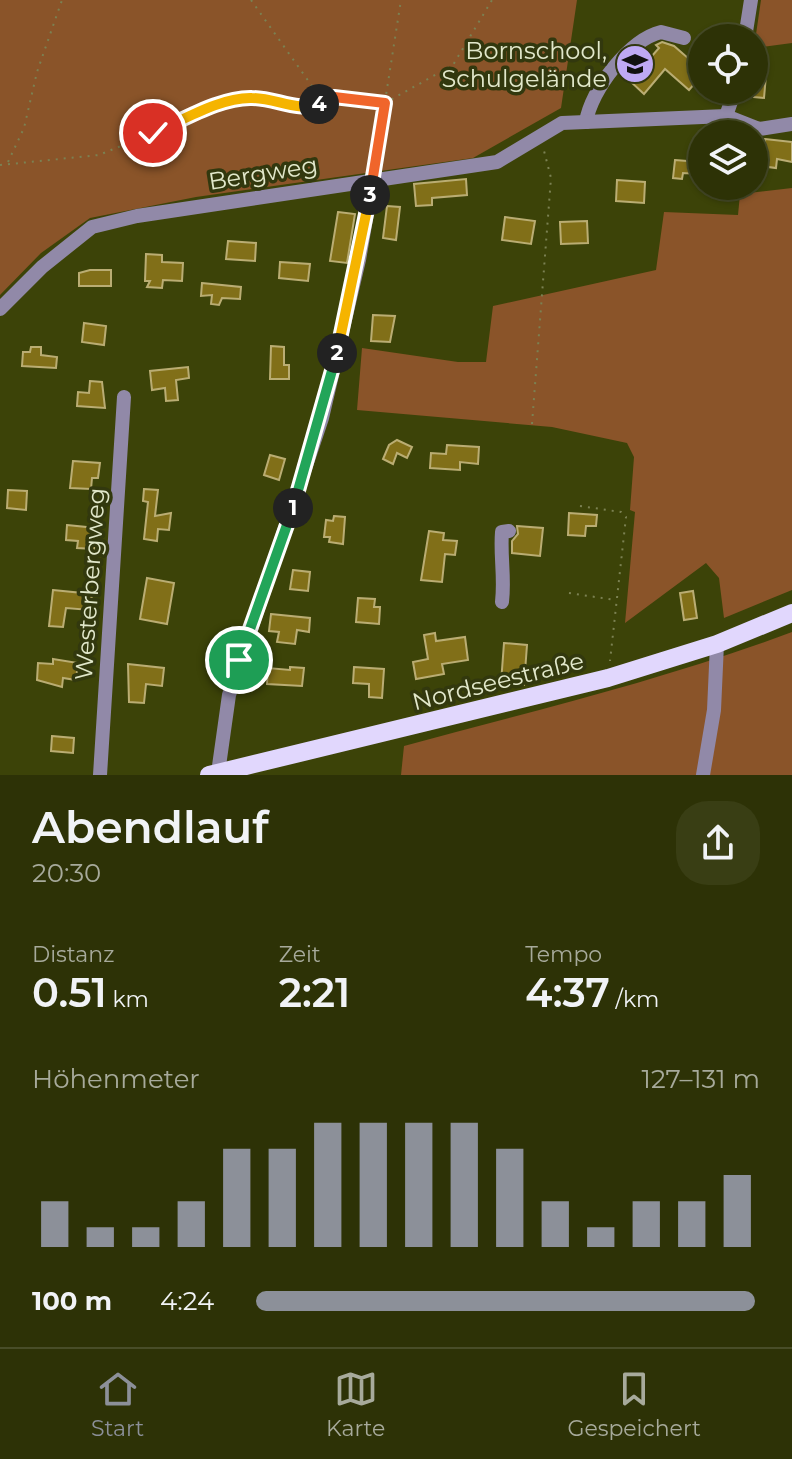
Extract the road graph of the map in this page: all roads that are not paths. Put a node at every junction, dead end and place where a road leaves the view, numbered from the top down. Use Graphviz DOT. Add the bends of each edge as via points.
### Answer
graph roads {
  1 [pos="751,0"];
  2 [pos="747,24"];
  3 [pos="684,38"];
  4 [pos="730,104"];
  5 [pos="726,116"];
  6 [pos="586,122"];
  7 [pos="792,124"];
  8 [pos="373,178"];
  9 [pos="0,309"];
  10 [pos="124,397"];
  11 [pos="509,531"];
  12 [pos="502,602"];
  13 [pos="792,613"];
  14 [pos="717,644"];
  15 [pos="214,774"];
  16 [pos="100,775"];
  17 [pos="703,775"];
  1 -- 2 [label="street"];
  3 -- 6 [label="street" via="661,32 639,45 600,85"];
  4 -- 5 [label="street"];
  5 -- 6 [label="street, Bergweg"];
  5 -- 7 [label="street" via="759,129"];
  6 -- 8 [label="street, Bergweg" via="562,123 497,162"];
  8 -- 9 [label="street, Bergweg" via="92,227"];
  8 -- 15 [label="street" via="322,418 229,695"];
  10 -- 16 [label="street, Westerbergweg"];
  11 -- 12 [label="street" via="502,532"];
  13 -- 14 [label="main road, Nordseestraße"];
  14 -- 15 [label="main road, Nordseestraße" via="608,678"];
  14 -- 17 [label="street" via="714,710"];
}
